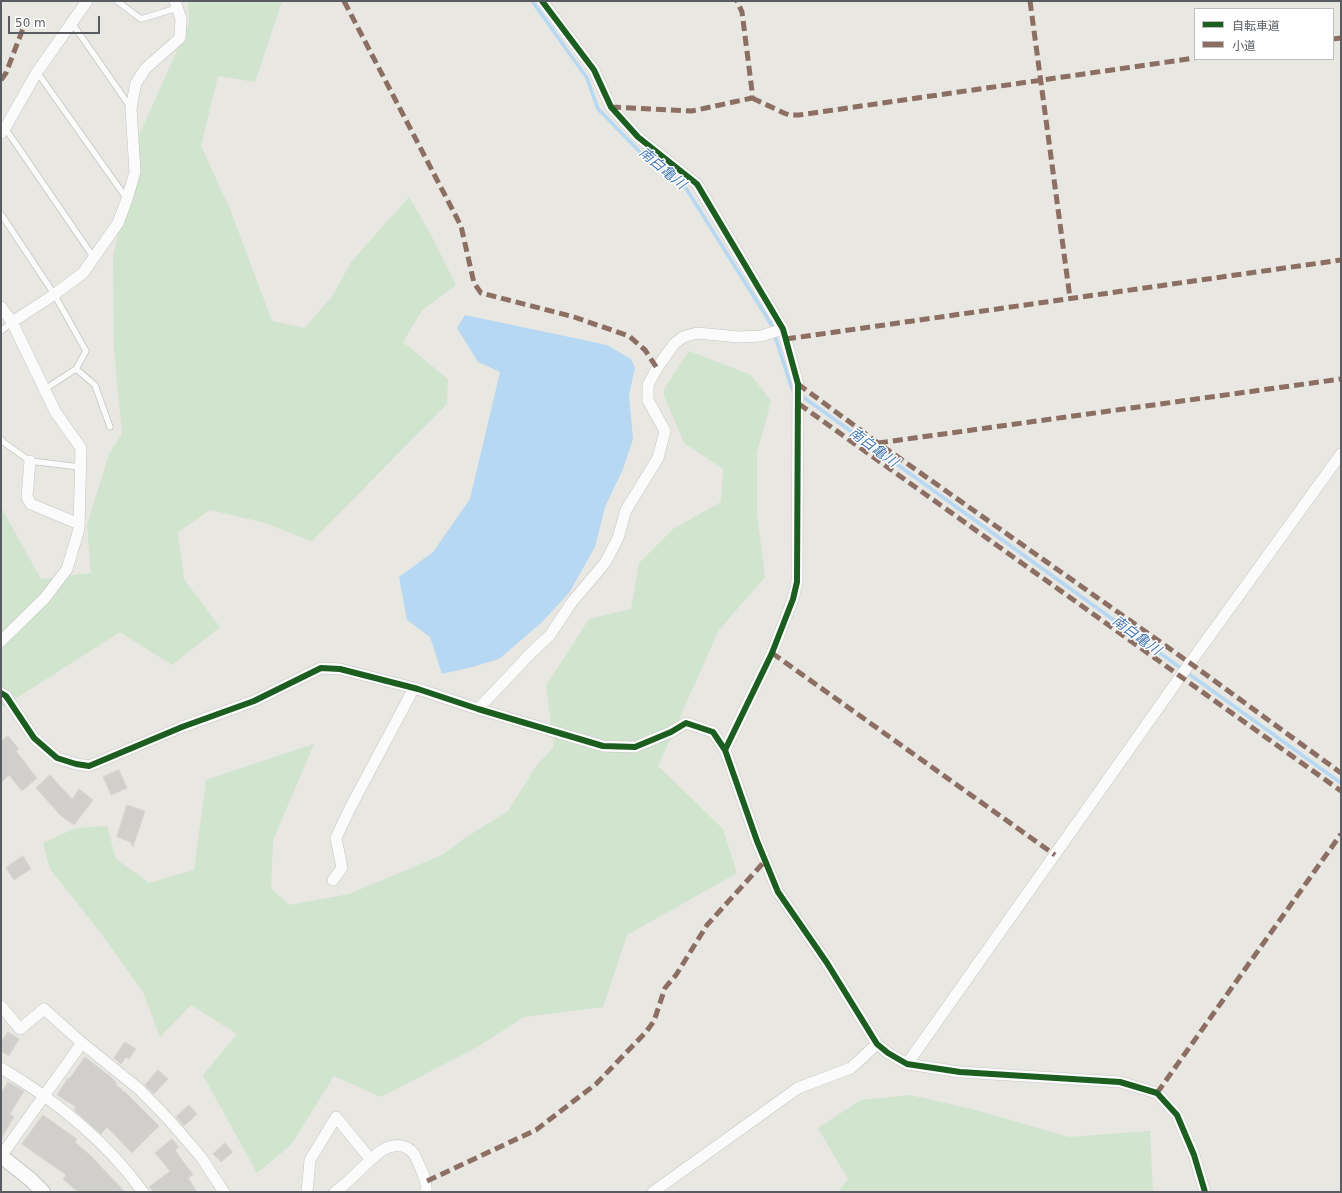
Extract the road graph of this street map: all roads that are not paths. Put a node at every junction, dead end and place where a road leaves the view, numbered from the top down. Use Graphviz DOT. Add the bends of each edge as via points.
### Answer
graph roads {
  1 [pos="87,1"];
  2 [pos="116,1"];
  3 [pos="542,1"];
  4 [pos="176,5"];
  5 [pos="72,23"];
  6 [pos="37,72"];
  7 [pos="131,108"];
  8 [pos="3,130"];
  9 [pos="127,199"];
  10 [pos="1,214"];
  11 [pos="94,258"];
  12 [pos="54,294"];
  13 [pos="1,307"];
  14 [pos="12,322"];
  15 [pos="783,329"];
  16 [pos="1,331"];
  17 [pos="76,369"];
  18 [pos="45,389"];
  19 [pos="110,427"];
  20 [pos="1,439"];
  21 [pos="1341,454"];
  22 [pos="30,461"];
  23 [pos="80,467"];
  24 [pos="79,524"];
  25 [pos="1,641"];
  26 [pos="414,688"];
  27 [pos="1,693"];
  28 [pos="478,709"];
  29 [pos="725,750"];
  30 [pos="333,880"];
  31 [pos="1,1006"];
  32 [pos="82,1043"];
  33 [pos="877,1044"];
  34 [pos="907,1064"];
  35 [pos="1,1068"];
  36 [pos="44,1096"];
  37 [pos="1,1156"];
  38 [pos="371,1160"];
  39 [pos="43,1192"];
  40 [pos="143,1192"];
  41 [pos="224,1192"];
  42 [pos="307,1192"];
  43 [pos="335,1192"];
  44 [pos="426,1192"];
  45 [pos="653,1192"];
  46 [pos="1205,1192"];
  1 -- 5 [label="street"];
  2 -- 4 [label="lane" via="141,18"];
  3 -- 15 [label="street" via="594,70 612,107 638,138 697,184"];
  4 -- 7 [label="street" via="181,19 180,38 145,69 136,83"];
  5 -- 6 [label="street"];
  5 -- 7 [label="lane"];
  6 -- 8 [label="street"];
  6 -- 9 [label="lane"];
  7 -- 9 [label="street" via="135,172"];
  8 -- 11 [label="lane"];
  9 -- 11 [label="street" via="118,223"];
  10 -- 12 [label="lane"];
  11 -- 12 [label="street" via="83,273"];
  12 -- 14 [label="street"];
  12 -- 17 [label="lane" via="86,351"];
  13 -- 14 [label="street"];
  14 -- 16 [label="lane"];
  14 -- 18 [label="street"];
  15 -- 28 [label="street" via="761,336 740,337 697,332 683,337 674,344 648,385 648,400 665,431 658,458 626,510 618,538 605,563 572,602 550,635"];
  15 -- 29 [label="street" via="798,384 797,582 772,653"];
  17 -- 18 [label="lane"];
  17 -- 19 [label="lane" via="95,385"];
  18 -- 23 [label="street" via="56,413 81,448"];
  20 -- 22 [label="lane"];
  21 -- 34 [label="street"];
  22 -- 23 [label="lane"];
  22 -- 24 [label="street" via="27,497 31,504"];
  23 -- 24 [label="street"];
  24 -- 25 [label="street" via="67,569 45,598"];
  26 -- 27 [label="street" via="340,669 321,668 254,701 182,727 89,766 56,758 34,738 6,696"];
  26 -- 28 [label="street"];
  26 -- 30 [label="street" via="348,810 336,838 342,868"];
  28 -- 29 [label="street" via="603,746 635,747 686,723 713,732"];
  29 -- 33 [label="street" via="778,892 827,963"];
  31 -- 32 [label="street" via="20,1029 44,1009"];
  32 -- 36 [label="street"];
  32 -- 41 [label="street" via="139,1089 170,1121 201,1157"];
  33 -- 34 [label="street"];
  33 -- 45 [label="street" via="851,1068 798,1088"];
  34 -- 46 [label="street" via="960,1072 1120,1082 1157,1093 1177,1115 1194,1155"];
  35 -- 36 [label="street"];
  36 -- 37 [label="street"];
  36 -- 40 [label="street" via="98,1140"];
  37 -- 39 [label="street"];
  38 -- 42 [label="street" via="336,1116 310,1160"];
  38 -- 43 [label="street"];
  38 -- 44 [label="street" via="382,1150 395,1146 409,1148 415,1155 426,1181"];
}
